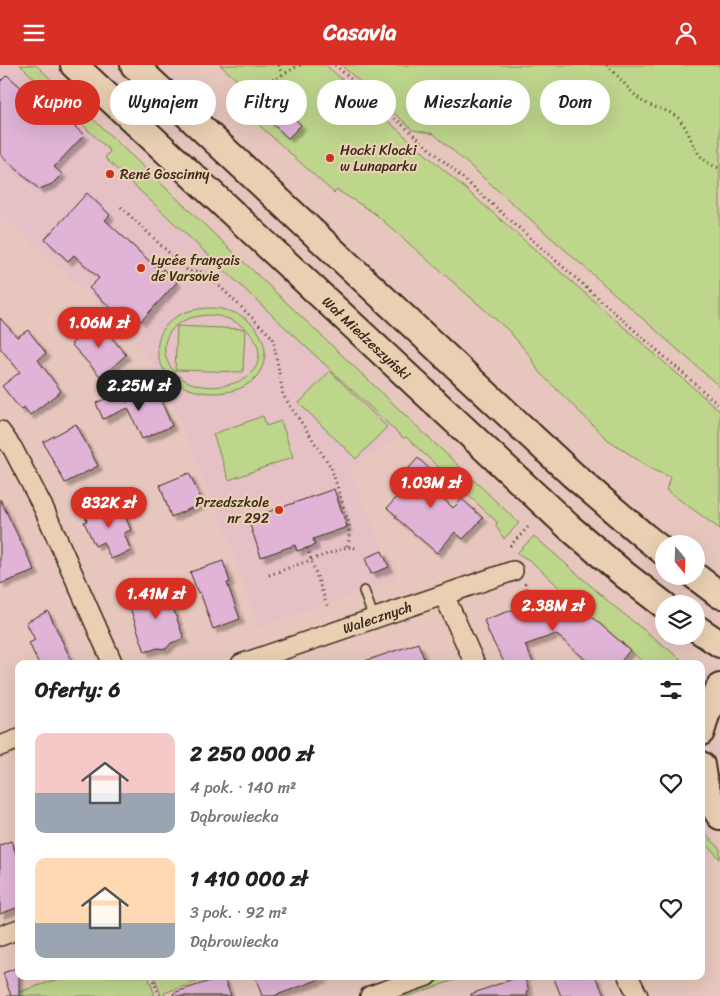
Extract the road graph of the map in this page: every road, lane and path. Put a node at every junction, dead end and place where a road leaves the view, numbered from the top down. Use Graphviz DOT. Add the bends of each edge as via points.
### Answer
graph roads {
  1 [pos="74,65"];
  2 [pos="134,65"];
  3 [pos="279,65"];
  4 [pos="300,65"];
  5 [pos="335,65"];
  6 [pos="607,65"];
  7 [pos="282,75"];
  8 [pos="273,80"];
  9 [pos="720,169"];
  10 [pos="121,207"];
  11 [pos="720,406"];
  12 [pos="0,431"];
  13 [pos="529,526"];
  14 [pos="655,545"];
  15 [pos="510,546"];
  16 [pos="347,547"];
  17 [pos="307,548"];
  18 [pos="357,548"];
  19 [pos="311,559"];
  20 [pos="512,571"];
  21 [pos="269,575"];
  22 [pos="705,584"];
  23 [pos="364,591"];
  24 [pos="444,595"];
  25 [pos="720,595"];
  26 [pos="655,598"];
  27 [pos="328,609"];
  28 [pos="374,619"];
  29 [pos="707,635"];
  30 [pos="720,655"];
  31 [pos="111,660"];
  32 [pos="253,660"];
  33 [pos="473,660"];
  34 [pos="720,687"];
  35 [pos="709,726"];
  36 [pos="15,740"];
  37 [pos="0,746"];
  38 [pos="705,761"];
  39 [pos="705,787"];
  40 [pos="720,816"];
  41 [pos="15,930"];
  42 [pos="0,935"];
  43 [pos="153,980"];
  44 [pos="416,980"];
  45 [pos="630,980"];
  46 [pos="159,996"];
  47 [pos="370,996"];
  48 [pos="638,996"];
  1 -- 26 [label="main road, Wał Miedzeszyński" via="561,520"];
  2 -- 14 [label="main road" via="573,475"];
  3 -- 7 [label="path"];
  4 -- 7 [label="path"];
  5 -- 11 [label="path"];
  6 -- 9 [label="path" via="645,103 675,115 704,160"];
  7 -- 8 [label="path"];
  10 -- 16 [label="path" via="188,271 205,272 273,338 283,395 331,467 349,524"];
  12 -- 31 [label="street" via="44,509"];
  13 -- 15 [label="path"];
  16 -- 18 [label="path"];
  16 -- 19 [label="path"];
  17 -- 19 [label="path"];
  19 -- 21 [label="path"];
  19 -- 27 [label="path"];
  20 -- 24 [label="street, Walecznych"];
  22 -- 25 [label="main road"];
  23 -- 28 [label="lane"];
  24 -- 28 [label="street, Walecznych"];
  24 -- 33 [label="street"];
  28 -- 32 [label="street, Walecznych"];
  29 -- 30 [label="main road"];
  34 -- 35 [label="main road"];
  35 -- 38 [label="main road"];
  36 -- 37 [label="street"];
  39 -- 40 [label="main road"];
  41 -- 42 [label="street"];
  43 -- 46 [label="path"];
  44 -- 47 [label="street"];
  45 -- 48 [label="street"];
}
